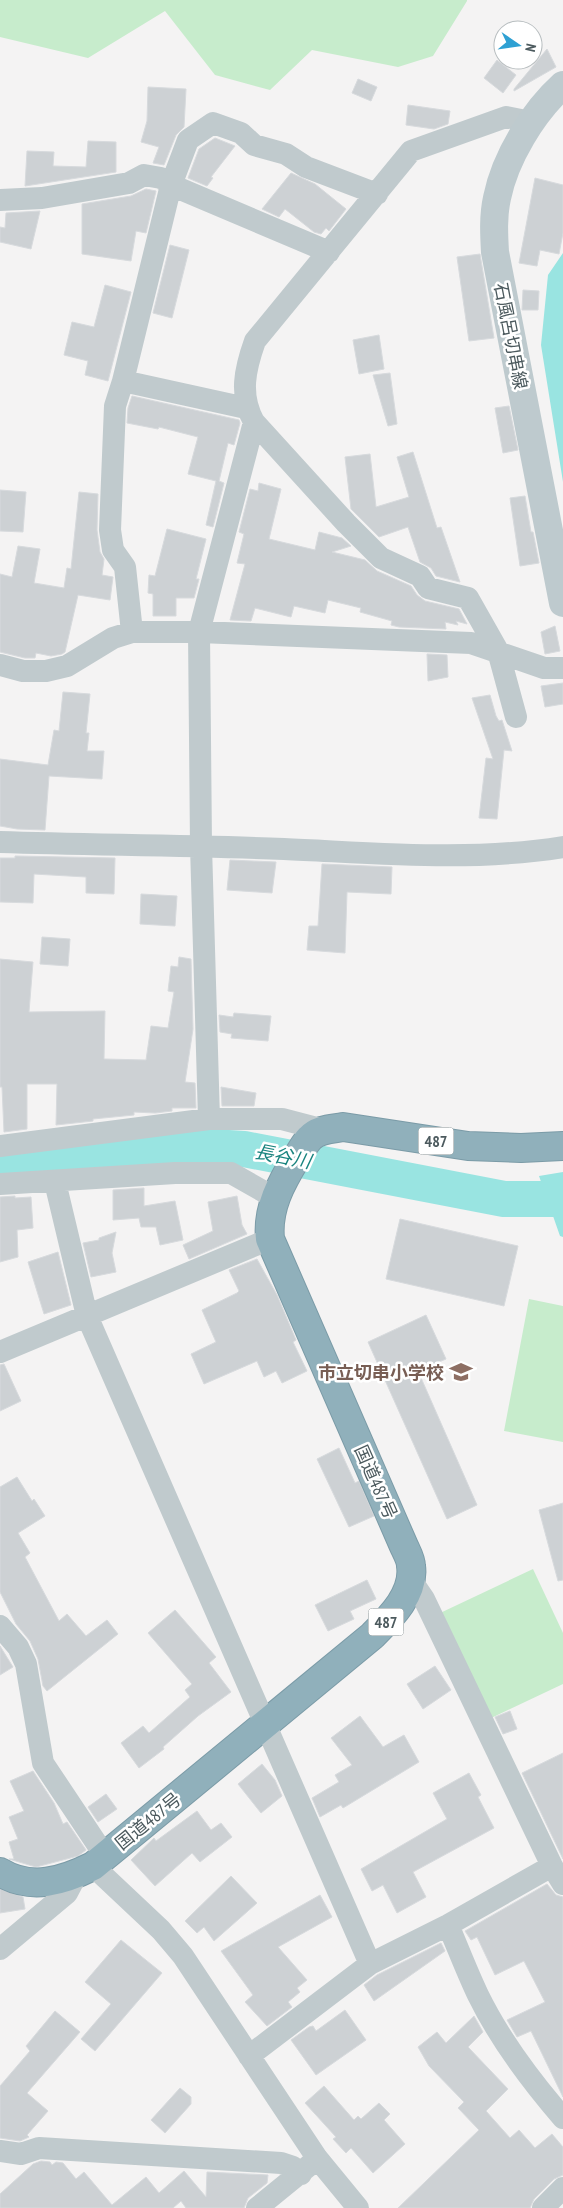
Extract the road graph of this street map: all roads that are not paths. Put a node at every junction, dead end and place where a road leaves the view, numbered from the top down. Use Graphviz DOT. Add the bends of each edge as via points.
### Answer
graph roads {
  1 [pos="563,85"];
  2 [pos="531,122"];
  3 [pos="171,185"];
  4 [pos="377,194"];
  5 [pos="0,200"];
  6 [pos="329,252"];
  7 [pos="123,382"];
  8 [pos="250,415"];
  9 [pos="563,603"];
  10 [pos="132,632"];
  11 [pos="199,632"];
  12 [pos="498,651"];
  13 [pos="0,665"];
  14 [pos="563,668"];
  15 [pos="516,716"];
  16 [pos="0,842"];
  17 [pos="201,846"];
  18 [pos="563,847"];
  19 [pos="208,1119"];
  20 [pos="317,1133"];
  21 [pos="0,1146"];
  22 [pos="563,1146"];
  23 [pos="55,1182"];
  24 [pos="0,1184"];
  25 [pos="278,1190"];
  26 [pos="270,1239"];
  27 [pos="87,1316"];
  28 [pos="0,1352"];
  29 [pos="411,1580"];
  30 [pos="0,1626"];
  31 [pos="265,1724"];
  32 [pos="91,1865"];
  33 [pos="0,1872"];
  34 [pos="557,1875"];
  35 [pos="448,1925"];
  36 [pos="0,1949"];
  37 [pos="370,1964"];
  38 [pos="249,2056"];
  39 [pos="563,2118"];
  40 [pos="0,2151"];
  41 [pos="317,2158"];
  42 [pos="301,2174"];
  43 [pos="563,2188"];
  44 [pos="257,2208"];
  45 [pos="358,2208"];
  46 [pos="542,2208"];
  1 -- 2 [label="main road, 石風呂切串線"];
  2 -- 4 [label="street" via="506,117 411,151"];
  2 -- 9 [label="main road, 石風呂切串線" via="506,170 497,198 495,252"];
  3 -- 4 [label="street" via="188,140 213,123 240,133 254,144 286,154 306,167"];
  3 -- 5 [label="street" via="161,178 144,175 129,183 90,190 42,198"];
  3 -- 6 [label="street"];
  3 -- 7 [label="street"];
  4 -- 6 [label="street"];
  6 -- 8 [label="street" via="255,341 244,387"];
  7 -- 8 [label="street"];
  7 -- 10 [label="street" via="115,406 110,530 113,550 125,567"];
  8 -- 11 [label="street"];
  8 -- 12 [label="street" via="346,524 381,558 420,576 428,588 468,598"];
  10 -- 11 [label="street"];
  10 -- 13 [label="street" via="113,638 67,666 46,671 23,671"];
  11 -- 12 [label="street" via="471,643"];
  11 -- 17 [label="street"];
  12 -- 14 [label="street" via="544,668"];
  12 -- 15 [label="street"];
  16 -- 17 [label="street"];
  17 -- 18 [label="street" via="464,857"];
  17 -- 19 [label="street"];
  19 -- 20 [label="street" via="282,1119"];
  19 -- 21 [label="street"];
  20 -- 22 [label="highway, 487" via="342,1127 468,1146"];
  20 -- 25 [label="highway, 国道487号"];
  23 -- 24 [label="street"];
  23 -- 25 [label="street" via="175,1173 231,1173"];
  23 -- 27 [label="street"];
  25 -- 26 [label="highway, 国道487号" via="268,1222"];
  26 -- 27 [label="street"];
  26 -- 29 [label="highway, 国道487号" via="412,1565"];
  27 -- 28 [label="street"];
  27 -- 31 [label="street"];
  29 -- 31 [label="highway, 国道487号 / 487" via="396,1612 372,1636"];
  29 -- 34 [label="street" via="424,1599"];
  30 -- 32 [label="street" via="18,1647 26,1664 43,1763"];
  31 -- 32 [label="highway, 国道487号 / 487"];
  31 -- 37 [label="street"];
  32 -- 33 [label="highway, 国道487号 / 487" via="50,1883 31,1883"];
  32 -- 36 [label="street" via="67,1893"];
  32 -- 38 [label="street" via="161,1930 183,1956"];
  34 -- 35 [label="street"];
  35 -- 37 [label="street"];
  35 -- 39 [label="street" via="479,1996 532,2082"];
  37 -- 38 [label="street"];
  38 -- 41 [label="street"];
  40 -- 42 [label="street" via="21,2154 39,2148 280,2163 294,2167"];
  41 -- 42 [label="street"];
  41 -- 45 [label="street"];
  42 -- 44 [label="street"];
  43 -- 46 [label="street"];
}
